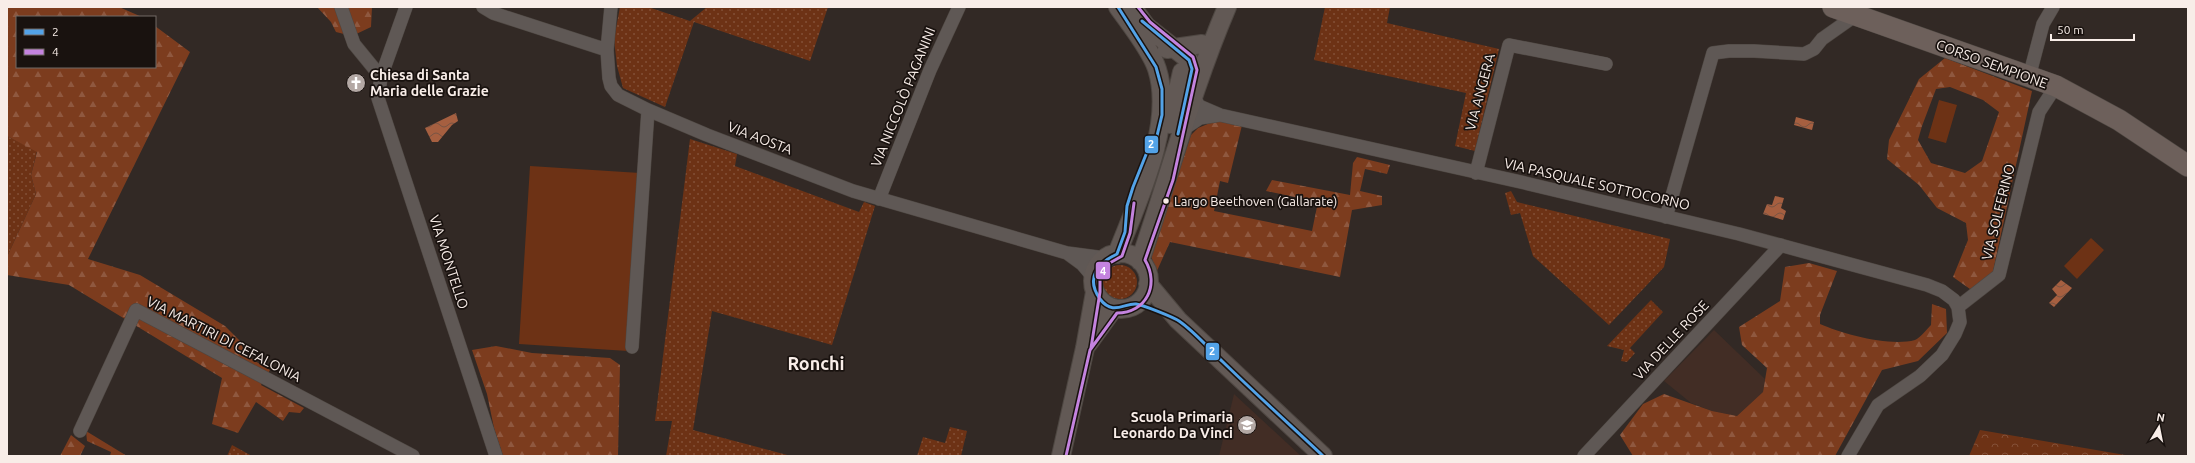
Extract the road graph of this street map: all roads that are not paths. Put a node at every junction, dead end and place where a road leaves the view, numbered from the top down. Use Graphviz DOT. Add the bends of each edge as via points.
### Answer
graph roads {
  1 [pos="341,7"];
  2 [pos="406,7"];
  3 [pos="483,7"];
  4 [pos="611,7"];
  5 [pos="959,7"];
  6 [pos="1118,7"];
  7 [pos="1132,7"];
  8 [pos="1227,7"];
  9 [pos="1832,7"];
  10 [pos="2053,7"];
  11 [pos="1856,15"];
  12 [pos="1218,28"];
  13 [pos="1202,44"];
  14 [pos="1173,47"];
  15 [pos="608,50"];
  16 [pos="1188,60"];
  17 [pos="1606,64"];
  18 [pos="1156,67"];
  19 [pos="381,77"];
  20 [pos="2029,77"];
  21 [pos="2056,86"];
  22 [pos="1193,95"];
  23 [pos="648,110"];
  24 [pos="1220,114"];
  25 [pos="1185,128"];
  26 [pos="2145,137"];
  27 [pos="2186,162"];
  28 [pos="1476,173"];
  29 [pos="1168,179"];
  30 [pos="2188,182"];
  31 [pos="1145,183"];
  32 [pos="879,199"];
  33 [pos="1666,217"];
  34 [pos="1781,245"];
  35 [pos="1067,253"];
  36 [pos="1111,256"];
  37 [pos="1140,261"];
  38 [pos="1148,284"];
  39 [pos="1094,285"];
  40 [pos="1136,304"];
  41 [pos="1958,307"];
  42 [pos="1114,308"];
  43 [pos="1178,320"];
  44 [pos="632,347"];
  45 [pos="1086,348"];
  46 [pos="80,431"];
  47 [pos="413,456"];
  48 [pos="496,456"];
  49 [pos="1061,456"];
  50 [pos="1323,456"];
  51 [pos="1584,456"];
  52 [pos="1848,456"];
  1 -- 19 [label="street" via="354,44"];
  2 -- 19 [label="street, VIA MONTELLO"];
  3 -- 15 [label="street" via="493,13"];
  4 -- 15 [label="street, VIA AOSTA"];
  5 -- 32 [label="street, VIA NICCOLÒ PAGANINI" via="930,70"];
  6 -- 18 [label="street"];
  7 -- 14 [label="street" via="1146,26"];
  8 -- 12 [label="street"];
  9 -- 11 [label="main road, CORSO SEMPIONE"];
  10 -- 20 [label="street" via="2043,24"];
  11 -- 20 [label="main road, CORSO SEMPIONE"];
  11 -- 33 [label="street" via="1804,54 1748,51 1713,53"];
  12 -- 13 [label="street"];
  12 -- 22 [label="street"];
  13 -- 14 [label="street"];
  13 -- 16 [label="street"];
  14 -- 16 [label="street"];
  14 -- 18 [label="street" via="1164,50"];
  15 -- 23 [label="street, VIA AOSTA" via="611,86 618,95"];
  16 -- 29 [label="street" via="1192,69"];
  16 -- 31 [label="street" via="1181,73 1166,142"];
  17 -- 28 [label="street, VIA ANGERA" via="1509,45"];
  18 -- 31 [label="street" via="1162,89 1162,115"];
  19 -- 48 [label="street, VIA MONTELLO" via="378,98"];
  20 -- 21 [label="main road, CORSO SEMPIONE"];
  21 -- 26 [label="main road, CORSO SEMPIONE"];
  21 -- 41 [label="street, VIA SOLFERINO" via="2039,112 1999,275"];
  22 -- 24 [label="street, VIA PASQUALE SOTTOCORNO" via="1199,106"];
  22 -- 25 [label="street"];
  23 -- 32 [label="street, VIA AOSTA"];
  23 -- 44 [label="street"];
  24 -- 25 [label="street, VIA PASQUALE SOTTOCORNO" via="1200,118"];
  24 -- 28 [label="street, VIA PASQUALE SOTTOCORNO"];
  25 -- 29 [label="street"];
  26 -- 27 [label="main road, CORSO SEMPIONE"];
  26 -- 30 [label="main road, CORSO SEMPIONE"];
  28 -- 33 [label="street, VIA PASQUALE SOTTOCORNO"];
  29 -- 37 [label="street"];
  31 -- 36 [label="street"];
  32 -- 35 [label="street, VIA AOSTA"];
  33 -- 34 [label="street, VIA PASQUALE SOTTOCORNO"];
  34 -- 41 [label="street, VIA PASQUALE SOTTOCORNO" via="1927,285 1942,291 1954,300"];
  34 -- 51 [label="street, VIA DELLE ROSE"];
  35 -- 36 [label="street, VIA AOSTA"];
  35 -- 39 [label="street, VIA AOSTA" via="1082,264"];
  36 -- 37 [label="street" via="1129,255"];
  36 -- 39 [label="street" via="1098,265"];
  37 -- 38 [label="street" via="1147,272"];
  38 -- 40 [label="street" via="1144,297"];
  38 -- 43 [label="street"];
  39 -- 42 [label="street" via="1102,302"];
  39 -- 45 [label="street"];
  40 -- 42 [label="street" via="1126,309"];
  40 -- 43 [label="street"];
  41 -- 52 [label="street" via="1960,322 1942,355 1920,376 1878,405"];
  42 -- 45 [label="street"];
  43 -- 50 [label="street"];
  45 -- 49 [label="street"];
  46 -- 47 [label="street, VIA MARTIRI DI CEFALONIA" via="136,310"];
}
